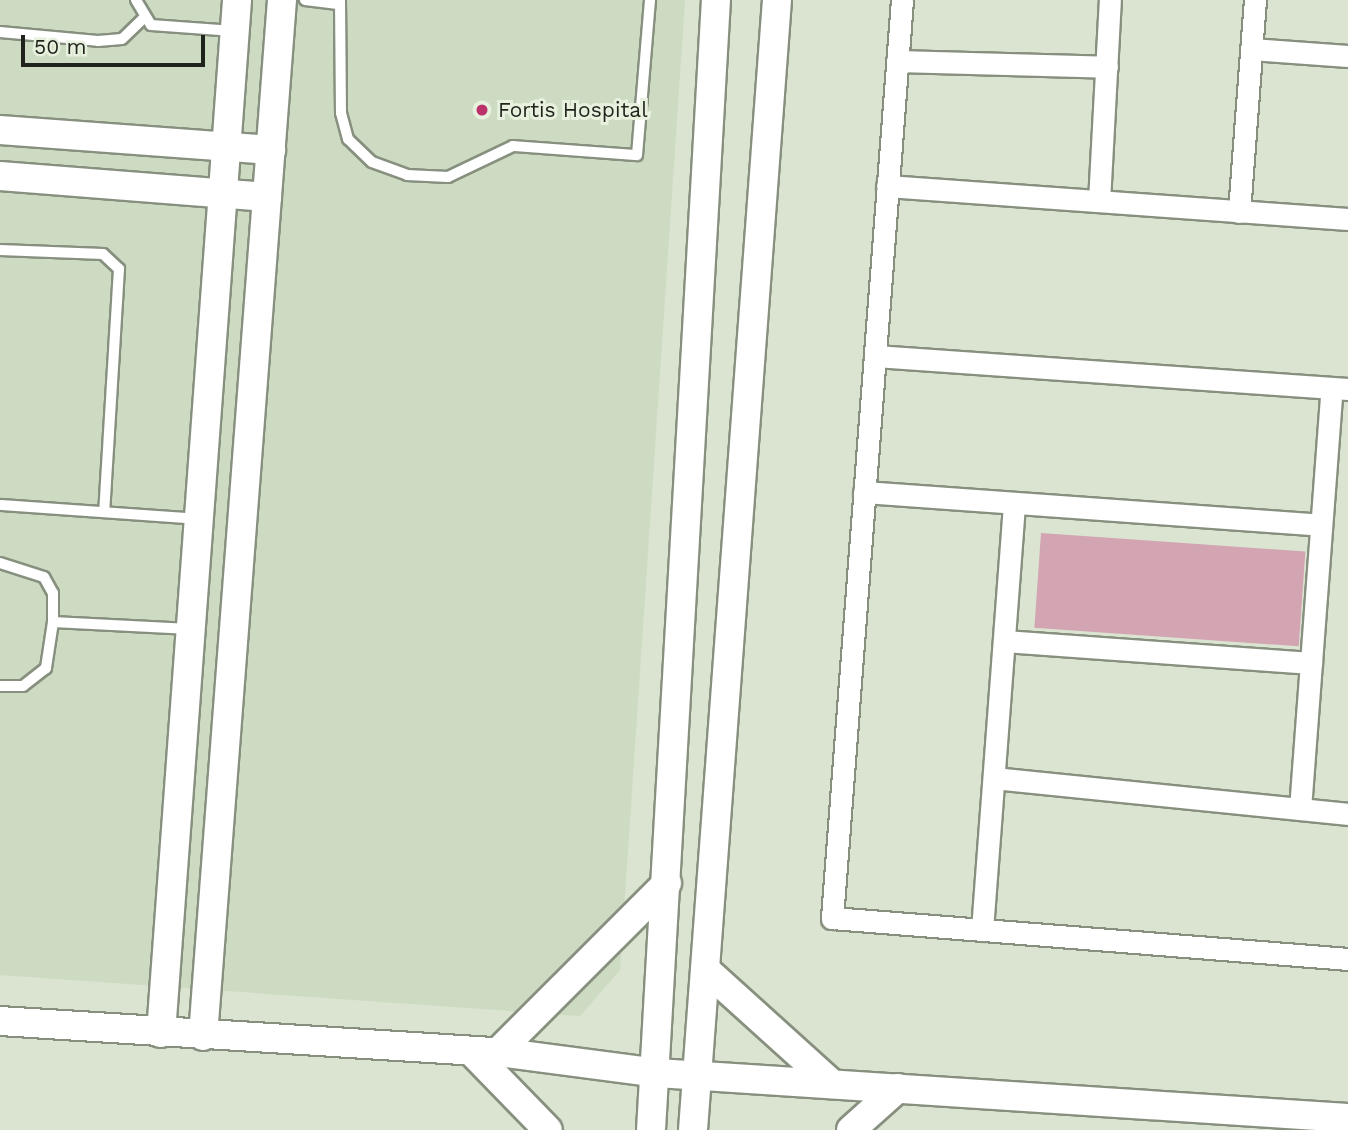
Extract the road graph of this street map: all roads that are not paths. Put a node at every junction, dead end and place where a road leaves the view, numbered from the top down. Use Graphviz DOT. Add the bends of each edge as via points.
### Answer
graph roads {
  1 [pos="136,0"];
  2 [pos="237,0"];
  3 [pos="282,0"];
  4 [pos="305,0"];
  5 [pos="650,0"];
  6 [pos="716,0"];
  7 [pos="777,0"];
  8 [pos="902,0"];
  9 [pos="1110,0"];
  10 [pos="1255,0"];
  11 [pos="340,2"];
  12 [pos="142,20"];
  13 [pos="234,31"];
  14 [pos="0,32"];
  15 [pos="1251,50"];
  16 [pos="1348,56"];
  17 [pos="897,61"];
  18 [pos="1107,67"];
  19 [pos="0,130"];
  20 [pos="226,147"];
  21 [pos="271,150"];
  22 [pos="0,176"];
  23 [pos="887,186"];
  24 [pos="222,193"];
  25 [pos="267,197"];
  26 [pos="1099,201"];
  27 [pos="1239,212"];
  28 [pos="1348,219"];
  29 [pos="0,250"];
  30 [pos="875,356"];
  31 [pos="1340,389"];
  32 [pos="864,492"];
  33 [pos="1014,503"];
  34 [pos="0,505"];
  35 [pos="104,512"];
  36 [pos="199,519"];
  37 [pos="1321,525"];
  38 [pos="0,563"];
  39 [pos="53,622"];
  40 [pos="191,629"];
  41 [pos="1004,641"];
  42 [pos="1311,663"];
  43 [pos="0,686"];
  44 [pos="993,778"];
  45 [pos="1300,809"];
  46 [pos="1348,814"];
  47 [pos="667,883"];
  48 [pos="982,930"];
  49 [pos="1348,959"];
  50 [pos="706,970"];
  51 [pos="0,1021"];
  52 [pos="161,1033"];
  53 [pos="203,1036"];
  54 [pos="486,1052"];
  55 [pos="657,1073"];
  56 [pos="698,1074"];
  57 [pos="832,1084"];
  58 [pos="898,1088"];
  59 [pos="1348,1118"];
  60 [pos="548,1130"];
  61 [pos="651,1130"];
  62 [pos="693,1130"];
  63 [pos="851,1130"];
  1 -- 12 [label="lane"];
  2 -- 13 [label="main road"];
  3 -- 21 [label="main road"];
  4 -- 11 [label="lane"];
  5 -- 11 [label="lane" via="637,155 513,146 447,177 408,174 372,163 348,139 341,102"];
  6 -- 47 [label="main road"];
  7 -- 50 [label="main road"];
  8 -- 17 [label="street"];
  9 -- 18 [label="street"];
  10 -- 15 [label="street"];
  12 -- 13 [label="lane"];
  12 -- 14 [label="lane" via="122,39 99,41"];
  13 -- 20 [label="main road"];
  15 -- 16 [label="street"];
  15 -- 27 [label="street"];
  17 -- 18 [label="street"];
  17 -- 23 [label="street"];
  18 -- 26 [label="street"];
  19 -- 20 [label="main road"];
  20 -- 21 [label="main road"];
  20 -- 24 [label="main road"];
  21 -- 25 [label="main road"];
  22 -- 24 [label="main road"];
  23 -- 26 [label="street"];
  23 -- 30 [label="street"];
  24 -- 25 [label="main road"];
  24 -- 36 [label="main road"];
  25 -- 53 [label="main road"];
  26 -- 27 [label="street"];
  27 -- 28 [label="street"];
  29 -- 35 [label="lane" via="103,254 119,269"];
  30 -- 31 [label="street"];
  30 -- 32 [label="street"];
  31 -- 37 [label="street"];
  32 -- 33 [label="street"];
  32 -- 48 [label="street" via="831,915"];
  33 -- 37 [label="street"];
  33 -- 41 [label="street"];
  34 -- 35 [label="lane"];
  35 -- 36 [label="lane"];
  36 -- 40 [label="main road"];
  37 -- 42 [label="street"];
  38 -- 39 [label="lane" via="44,577 52,593"];
  39 -- 40 [label="lane"];
  39 -- 43 [label="lane" via="46,668 23,686"];
  40 -- 52 [label="main road"];
  41 -- 42 [label="street"];
  41 -- 44 [label="street"];
  42 -- 45 [label="street"];
  44 -- 45 [label="street"];
  44 -- 48 [label="street"];
  45 -- 46 [label="street"];
  47 -- 54 [label="main road"];
  47 -- 55 [label="main road"];
  48 -- 49 [label="street"];
  50 -- 56 [label="main road"];
  50 -- 57 [label="main road"];
  51 -- 52 [label="main road"];
  52 -- 53 [label="main road"];
  53 -- 54 [label="main road"];
  54 -- 55 [label="main road"];
  54 -- 60 [label="main road"];
  55 -- 56 [label="main road"];
  55 -- 61 [label="main road"];
  56 -- 57 [label="main road"];
  56 -- 62 [label="main road"];
  57 -- 58 [label="main road"];
  58 -- 59 [label="main road"];
  58 -- 63 [label="main road"];
}
